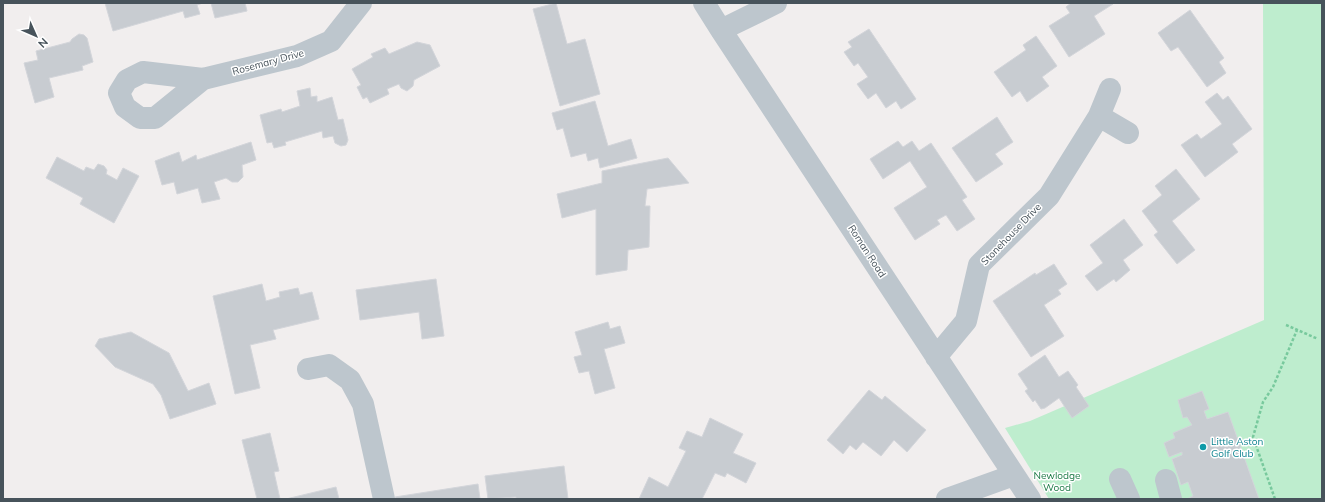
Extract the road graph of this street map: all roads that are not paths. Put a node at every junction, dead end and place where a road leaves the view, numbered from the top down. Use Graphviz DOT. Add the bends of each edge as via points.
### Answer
graph roads {
  1 [pos="361,3"];
  2 [pos="704,3"];
  3 [pos="776,3"];
  4 [pos="721,30"];
  5 [pos="203,79"];
  6 [pos="1110,89"];
  7 [pos="1099,116"];
  8 [pos="1128,133"];
  9 [pos="936,357"];
  10 [pos="308,369"];
  11 [pos="1014,475"];
  12 [pos="1120,479"];
  13 [pos="384,499"];
  14 [pos="947,499"];
  15 [pos="1030,499"];
  16 [pos="1129,499"];
  1 -- 5 [label="street, Rosemary Drive" via="331,41 297,56"];
  2 -- 4 [label="street, Roman Road"];
  3 -- 4 [label="street"];
  4 -- 9 [label="street, Roman Road"];
  6 -- 7 [label="street, Stonehouse Drive"];
  7 -- 8 [label="street"];
  7 -- 9 [label="street, Stonehouse Drive" via="1049,196 979,265 966,320"];
  9 -- 11 [label="street, Roman Road"];
  10 -- 13 [label="street" via="329,365 350,380 363,404"];
  11 -- 14 [label="street"];
  11 -- 15 [label="street, Roman Road"];
  12 -- 16 [label="street"];
}
